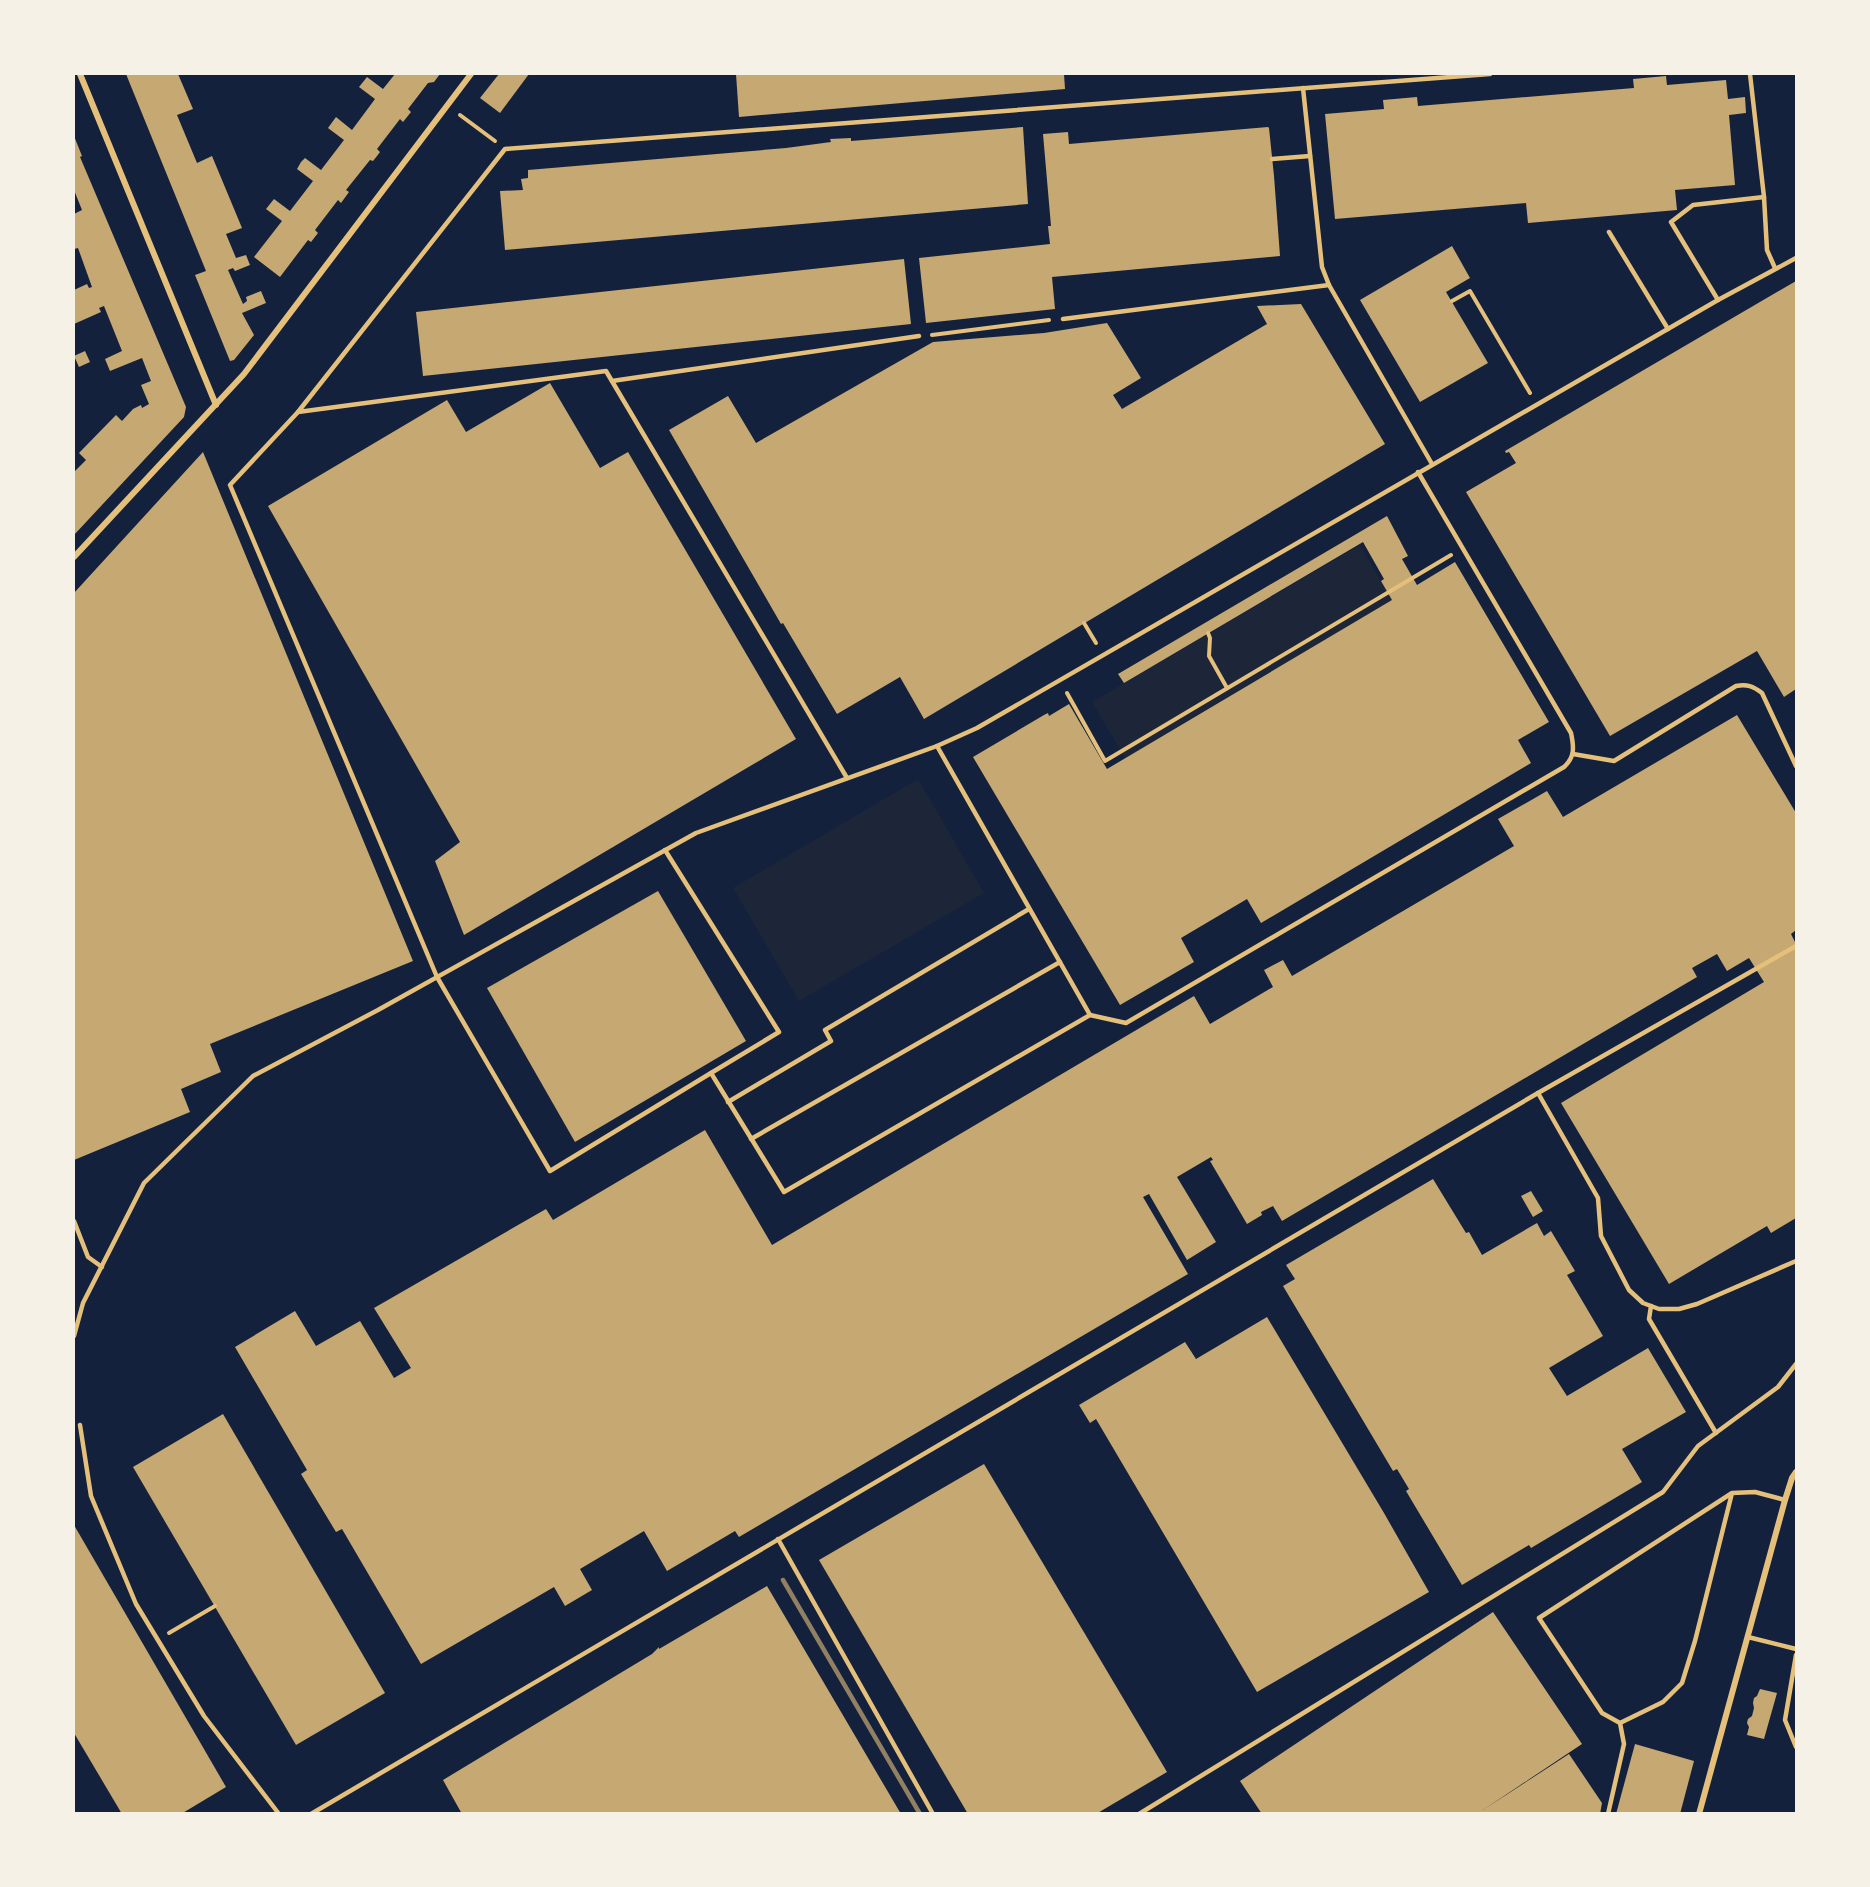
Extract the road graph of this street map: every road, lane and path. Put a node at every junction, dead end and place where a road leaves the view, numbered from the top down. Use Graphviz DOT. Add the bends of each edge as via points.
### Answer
graph roads {
  1 [pos="80,74"];
  2 [pos="471,74"];
  3 [pos="1490,74"];
  4 [pos="1750,74"];
  5 [pos="1303,88"];
  6 [pos="447,105"];
  7 [pos="506,149"];
  8 [pos="1310,156"];
  9 [pos="1272,159"];
  10 [pos="1764,197"];
  11 [pos="1609,232"];
  12 [pos="1797,258"];
  13 [pos="1775,268"];
  14 [pos="1329,285"];
  15 [pos="1718,300"];
  16 [pos="1452,302"];
  17 [pos="1063,319"];
  18 [pos="1668,329"];
  19 [pos="919,336"];
  20 [pos="612,381"];
  21 [pos="1530,394"];
  22 [pos="216,405"];
  23 [pos="298,412"];
  24 [pos="1431,464"];
  25 [pos="1418,472"];
  26 [pos="1462,548"];
  27 [pos="74,557"];
  28 [pos="1084,623"];
  29 [pos="1208,633"];
  30 [pos="1104,656"];
  31 [pos="1227,688"];
  32 [pos="1066,693"];
  33 [pos="937,746"];
  34 [pos="1573,754"];
  35 [pos="1797,766"];
  36 [pos="847,778"];
  37 [pos="665,850"];
  38 [pos="1029,909"];
  39 [pos="1797,946"];
  40 [pos="1060,962"];
  41 [pos="437,977"];
  42 [pos="1090,1014"];
  43 [pos="711,1073"];
  44 [pos="1538,1093"];
  45 [pos="728,1102"];
  46 [pos="751,1139"];
  47 [pos="74,1221"];
  48 [pos="1797,1261"];
  49 [pos="102,1267"];
  50 [pos="1651,1306"];
  51 [pos="74,1336"];
  52 [pos="1797,1364"];
  53 [pos="80,1425"];
  54 [pos="1716,1433"];
  55 [pos="1797,1472"];
  56 [pos="1732,1493"];
  57 [pos="1785,1500"];
  58 [pos="778,1539"];
  59 [pos="215,1606"];
  60 [pos="1748,1637"];
  61 [pos="158,1639"];
  62 [pos="1797,1649"];
  63 [pos="1797,1655"];
  64 [pos="1620,1723"];
  65 [pos="1797,1747"];
  66 [pos="279,1814"];
  67 [pos="311,1814"];
  68 [pos="933,1814"];
  69 [pos="1139,1814"];
  70 [pos="1608,1814"];
  71 [pos="1700,1814"];
  1 -- 22 [label="street"];
  2 -- 6 [label="street"];
  3 -- 5 [label="lane"];
  4 -- 10 [label="lane"];
  5 -- 7 [label="lane"];
  5 -- 8 [label="lane"];
  6 -- 7 [label="path"];
  6 -- 22 [label="street" via="244,374"];
  7 -- 23 [label="lane"];
  8 -- 9 [label="lane"];
  8 -- 14 [label="lane" via="1322,267"];
  10 -- 13 [label="lane" via="1767,250"];
  10 -- 15 [label="lane" via="1693,205 1671,222"];
  11 -- 18 [label="lane"];
  12 -- 13 [label="lane"];
  13 -- 15 [label="lane"];
  14 -- 17 [label="lane"];
  14 -- 24 [label="lane"];
  15 -- 18 [label="lane"];
  16 -- 21 [label="path" via="1470,291"];
  17 -- 19 [label="path"];
  18 -- 24 [label="lane"];
  19 -- 20 [label="lane"];
  20 -- 23 [label="lane" via="606,371"];
  20 -- 36 [label="lane"];
  22 -- 27 [label="street"];
  23 -- 41 [label="lane" via="230,485"];
  24 -- 25 [label="lane"];
  25 -- 26 [label="lane"];
  25 -- 30 [label="lane"];
  26 -- 31 [label="path"];
  26 -- 34 [label="lane" via="1571,733"];
  28 -- 30 [label="path"];
  29 -- 31 [label="path" via="1209,656"];
  30 -- 33 [label="lane" via="977,728"];
  31 -- 32 [label="path" via="1105,761"];
  33 -- 36 [label="lane"];
  33 -- 38 [label="lane"];
  34 -- 35 [label="lane" via="1614,761 1745,685 1762,693"];
  34 -- 42 [label="lane" via="1564,767 1126,1023"];
  36 -- 37 [label="lane" via="696,833"];
  37 -- 41 [label="lane"];
  37 -- 43 [label="lane" via="779,1032"];
  38 -- 40 [label="lane"];
  38 -- 45 [label="lane" via="825,1030 831,1041"];
  39 -- 44 [label="lane"];
  40 -- 42 [label="lane"];
  40 -- 46 [label="lane"];
  41 -- 43 [label="lane" via="550,1171"];
  41 -- 49 [label="lane" via="253,1077 144,1183"];
  42 -- 46 [label="lane" via="784,1192"];
  43 -- 45 [label="lane"];
  44 -- 50 [label="lane" via="1598,1198 1601,1236 1629,1290"];
  44 -- 58 [label="lane"];
  45 -- 46 [label="lane"];
  47 -- 49 [label="lane" via="88,1257"];
  48 -- 50 [label="lane" via="1697,1304 1678,1309"];
  49 -- 51 [label="lane" via="83,1303"];
  50 -- 54 [label="lane" via="1649,1318"];
  52 -- 54 [label="lane" via="1778,1388"];
  53 -- 61 [label="lane" via="91,1496 136,1604"];
  54 -- 69 [label="lane" via="1698,1446 1663,1492"];
  55 -- 57 [label="street"];
  56 -- 57 [label="lane" via="1755,1492"];
  56 -- 64 [label="lane" via="1682,1683 1663,1702"];
  56 -- 64 [label="lane" via="1539,1618 1602,1713"];
  57 -- 60 [label="street"];
  58 -- 67 [label="lane"];
  58 -- 68 [label="lane"];
  59 -- 61 [label="path"];
  60 -- 62 [label="lane"];
  60 -- 71 [label="street"];
  61 -- 66 [label="lane" via="204,1716"];
  63 -- 65 [label="lane" via="1785,1720"];
  64 -- 70 [label="lane" via="1624,1744"];
}
